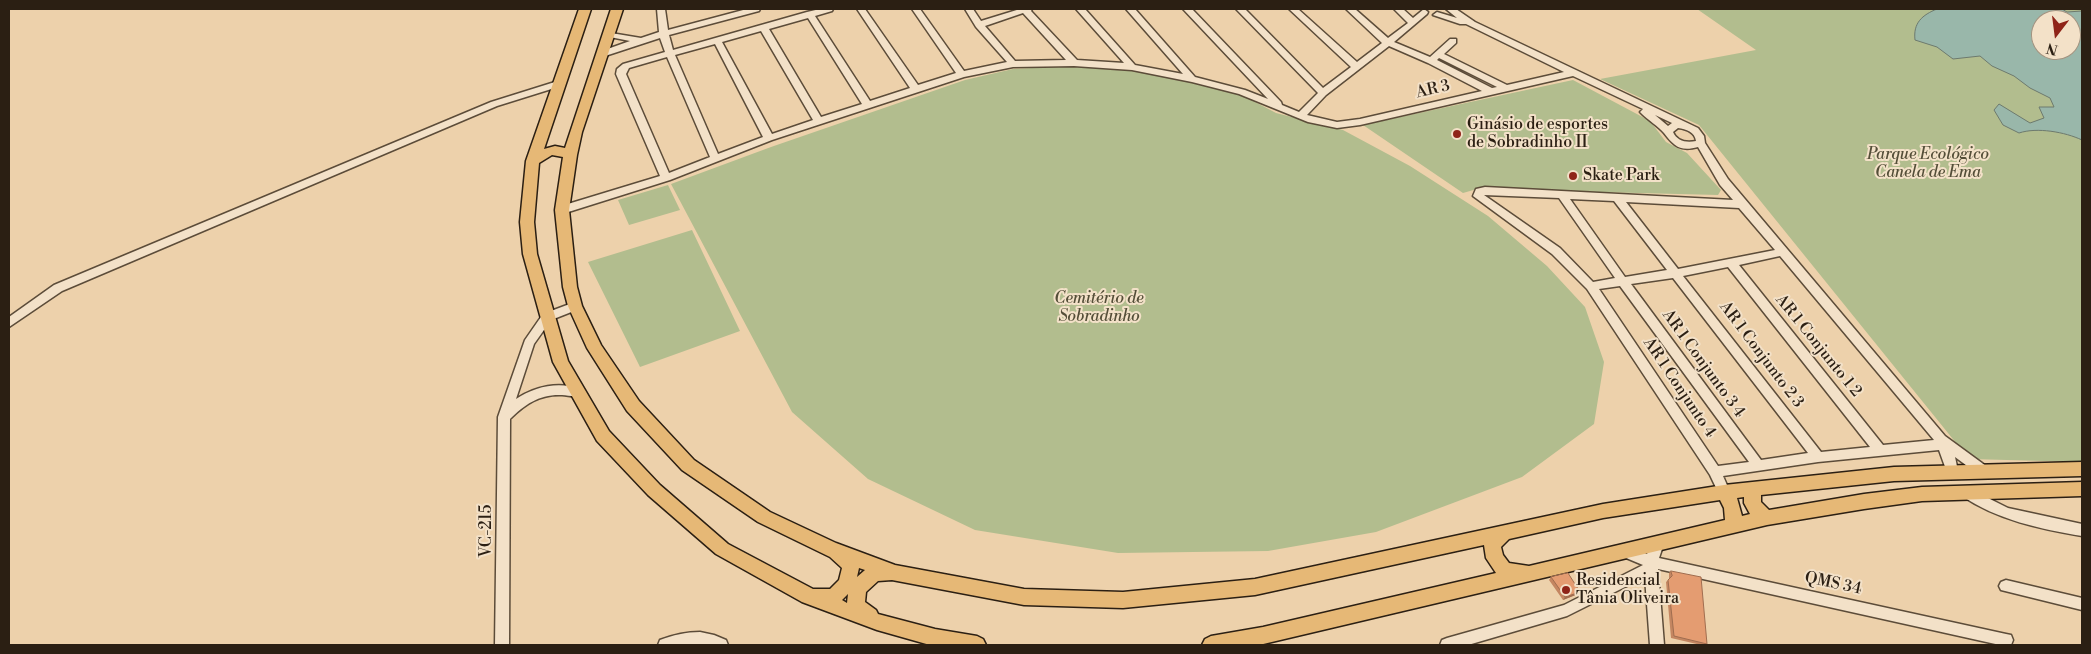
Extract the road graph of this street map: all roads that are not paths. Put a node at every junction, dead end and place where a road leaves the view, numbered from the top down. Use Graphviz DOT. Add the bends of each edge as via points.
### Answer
graph roads {
  1 [pos="585,9"];
  2 [pos="617,9"];
  3 [pos="661,9"];
  4 [pos="756,9"];
  5 [pos="830,9"];
  6 [pos="861,9"];
  7 [pos="916,9"];
  8 [pos="968,9"];
  9 [pos="1026,9"];
  10 [pos="1080,9"];
  11 [pos="1130,9"];
  12 [pos="1187,9"];
  13 [pos="1240,9"];
  14 [pos="1293,9"];
  15 [pos="1350,9"];
  16 [pos="1398,9"];
  17 [pos="1448,9"];
  18 [pos="1422,10"];
  19 [pos="810,14"];
  20 [pos="1437,15"];
  21 [pos="1413,23"];
  22 [pos="1472,24"];
  23 [pos="979,25"];
  24 [pos="764,27"];
  25 [pos="608,34"];
  26 [pos="664,35"];
  27 [pos="649,38"];
  28 [pos="717,40"];
  29 [pos="1453,41"];
  30 [pos="1387,42"];
  31 [pos="602,54"];
  32 [pos="670,54"];
  33 [pos="1434,58"];
  34 [pos="1074,63"];
  35 [pos="1013,64"];
  36 [pos="1355,66"];
  37 [pos="1132,67"];
  38 [pos="1571,73"];
  39 [pos="962,74"];
  40 [pos="1192,79"];
  41 [pos="558,84"];
  42 [pos="1506,88"];
  43 [pos="916,90"];
  44 [pos="1492,92"];
  45 [pos="1323,93"];
  46 [pos="1628,99"];
  47 [pos="868,105"];
  48 [pos="1281,107"];
  49 [pos="1300,116"];
  50 [pos="819,122"];
  51 [pos="1686,126"];
  52 [pos="1668,131"];
  53 [pos="576,132"];
  54 [pos="541,133"];
  55 [pos="768,138"];
  56 [pos="1700,144"];
  57 [pos="1683,145"];
  58 [pos="570,155"];
  59 [pos="715,158"];
  60 [pos="533,160"];
  61 [pos="666,178"];
  62 [pos="1724,182"];
  63 [pos="1562,194"];
  64 [pos="1617,198"];
  65 [pos="1742,204"];
  66 [pos="562,210"];
  67 [pos="1782,252"];
  68 [pos="1731,263"];
  69 [pos="1677,273"];
  70 [pos="1623,282"];
  71 [pos="1592,286"];
  72 [pos="575,306"];
  73 [pos="547,317"];
  74 [pos="9,323"];
  75 [pos="578,392"];
  76 [pos="504,417"];
  77 [pos="1943,442"];
  78 [pos="1880,450"];
  79 [pos="1818,457"];
  80 [pos="1758,466"];
  81 [pos="2082,469"];
  82 [pos="1982,470"];
  83 [pos="1952,471"];
  84 [pos="1715,472"];
  85 [pos="1754,489"];
  86 [pos="2082,489"];
  87 [pos="1724,492"];
  88 [pos="1966,492"];
  89 [pos="1767,518"];
  90 [pos="1732,525"];
  91 [pos="2082,530"];
  92 [pos="1506,531"];
  93 [pos="1658,543"];
  94 [pos="830,548"];
  95 [pos="1624,552"];
  96 [pos="1651,564"];
  97 [pos="895,573"];
  98 [pos="1530,574"];
  99 [pos="2006,586"];
  100 [pos="808,596"];
  101 [pos="2082,604"];
  102 [pos="878,622"];
  103 [pos="2006,640"];
  104 [pos="502,645"];
  105 [pos="665,645"];
  106 [pos="721,645"];
  107 [pos="977,645"];
  108 [pos="1210,645"];
  109 [pos="1452,645"];
  110 [pos="1657,645"];
  1 -- 41 [label="main road"];
  2 -- 25 [label="main road"];
  3 -- 26 [label="street"];
  4 -- 26 [label="street"];
  5 -- 19 [label="street"];
  6 -- 43 [label="street"];
  7 -- 39 [label="street"];
  8 -- 23 [label="street"];
  9 -- 23 [label="street"];
  9 -- 34 [label="street"];
  10 -- 37 [label="street"];
  11 -- 40 [label="street"];
  12 -- 48 [label="street"];
  13 -- 45 [label="street"];
  14 -- 36 [label="street"];
  15 -- 30 [label="street"];
  16 -- 21 [label="street"];
  17 -- 20 [label="street"];
  17 -- 22 [label="street"];
  18 -- 20 [label="street"];
  18 -- 21 [label="street"];
  19 -- 24 [label="street"];
  19 -- 47 [label="street"];
  20 -- 22 [label="street"];
  21 -- 30 [label="street"];
  22 -- 38 [label="street"];
  23 -- 35 [label="street"];
  24 -- 28 [label="street"];
  24 -- 50 [label="street"];
  25 -- 27 [label="street"];
  25 -- 31 [label="main road"];
  26 -- 27 [label="street"];
  26 -- 32 [label="street"];
  27 -- 31 [label="street"];
  28 -- 32 [label="street"];
  28 -- 55 [label="street"];
  29 -- 33 [label="street"];
  30 -- 33 [label="street"];
  30 -- 36 [label="street"];
  31 -- 53 [label="main road"];
  32 -- 59 [label="street"];
  32 -- 61 [label="street" via="626,66 621,74"];
  33 -- 42 [label="street"];
  33 -- 44 [label="street"];
  34 -- 35 [label="street, AR 3"];
  34 -- 37 [label="street, AR 3"];
  35 -- 39 [label="street, AR 3"];
  36 -- 45 [label="street"];
  37 -- 40 [label="street, AR 3"];
  38 -- 42 [label="street, AR 3"];
  38 -- 46 [label="street"];
  39 -- 43 [label="street, AR 3"];
  40 -- 48 [label="street, AR 3" via="1242,92"];
  41 -- 54 [label="main road"];
  41 -- 74 [label="street" via="494,104 58,288"];
  42 -- 44 [label="street, AR 3"];
  43 -- 47 [label="street, AR 3"];
  44 -- 49 [label="street, AR 3" via="1337,125"];
  45 -- 49 [label="street"];
  46 -- 51 [label="street"];
  46 -- 52 [label="street"];
  47 -- 50 [label="street, AR 3"];
  48 -- 49 [label="street, AR 3"];
  50 -- 55 [label="street, AR 3"];
  51 -- 52 [label="street" via="1672,127"];
  51 -- 56 [label="street" via="1700,134"];
  52 -- 57 [label="street" via="1674,142"];
  53 -- 54 [label="main road" via="558,141"];
  53 -- 58 [label="main road"];
  54 -- 60 [label="main road"];
  55 -- 59 [label="street, AR 3"];
  56 -- 57 [label="street"];
  56 -- 62 [label="street"];
  57 -- 62 [label="street"];
  58 -- 60 [label="main road" via="554,149"];
  58 -- 66 [label="main road"];
  59 -- 61 [label="street, AR 3"];
  60 -- 73 [label="main road" via="527,222 530,254"];
  61 -- 66 [label="street, AR 3"];
  62 -- 65 [label="street"];
  63 -- 64 [label="street"];
  63 -- 70 [label="street, AR 1 Conjunto 3 4"];
  63 -- 71 [label="street" via="1485,191 1478,196 1556,251"];
  64 -- 65 [label="street"];
  64 -- 69 [label="street, AR 1 Conjunto 2 3"];
  65 -- 67 [label="street"];
  66 -- 72 [label="main road"];
  67 -- 68 [label="street"];
  67 -- 77 [label="street"];
  68 -- 69 [label="street"];
  68 -- 78 [label="street, AR 1 Conjunto 1 2"];
  69 -- 70 [label="street"];
  69 -- 79 [label="street, AR 1 Conjunto 2 3"];
  70 -- 71 [label="street"];
  70 -- 80 [label="street, AR 1 Conjunto 3 4"];
  71 -- 84 [label="street, AR 1 Conjunto 4"];
  72 -- 73 [label="street"];
  72 -- 94 [label="main road" via="595,348 633,406 688,465 764,517"];
  73 -- 75 [label="main road" via="561,362"];
  73 -- 76 [label="street, VC-215" via="529,342"];
  75 -- 76 [label="street" via="558,388 538,392"];
  75 -- 100 [label="main road" via="603,436 682,516 722,549"];
  76 -- 104 [label="street, VC-215 / VC-215"];
  77 -- 78 [label="street"];
  77 -- 82 [label="street"];
  77 -- 83 [label="street"];
  78 -- 79 [label="street"];
  79 -- 80 [label="street"];
  80 -- 84 [label="street"];
  81 -- 82 [label="main road"];
  82 -- 83 [label="main road"];
  83 -- 85 [label="main road" via="1835,479"];
  84 -- 87 [label="street, AR 1 Conjunto 4"];
  85 -- 87 [label="main road"];
  85 -- 89 [label="main road" via="1752,504"];
  86 -- 88 [label="main road"];
  87 -- 90 [label="main road" via="1734,506"];
  87 -- 92 [label="main road" via="1603,511"];
  88 -- 89 [label="main road" via="1921,494"];
  88 -- 91 [label="street" via="1997,511"];
  89 -- 90 [label="main road"];
  90 -- 93 [label="main road"];
  92 -- 97 [label="main road" via="1254,587 1123,600 1024,597"];
  92 -- 98 [label="main road" via="1492,544 1494,558 1504,570"];
  93 -- 95 [label="main road"];
  93 -- 96 [label="street"];
  94 -- 97 [label="main road"];
  94 -- 100 [label="main road" via="850,565 847,584 833,597"];
  95 -- 96 [label="street, QMS 34"];
  95 -- 98 [label="main road"];
  96 -- 103 [label="street, QMS 34"];
  96 -- 109 [label="street" via="1567,610"];
  96 -- 110 [label="street"];
  97 -- 102 [label="main road" via="874,573 858,588 856,606"];
  98 -- 108 [label="main road" via="1263,636"];
  99 -- 101 [label="street"];
  100 -- 102 [label="main road"];
  102 -- 107 [label="main road" via="935,638"];
  105 -- 106 [label="street" via="687,638 702,638"];
}
